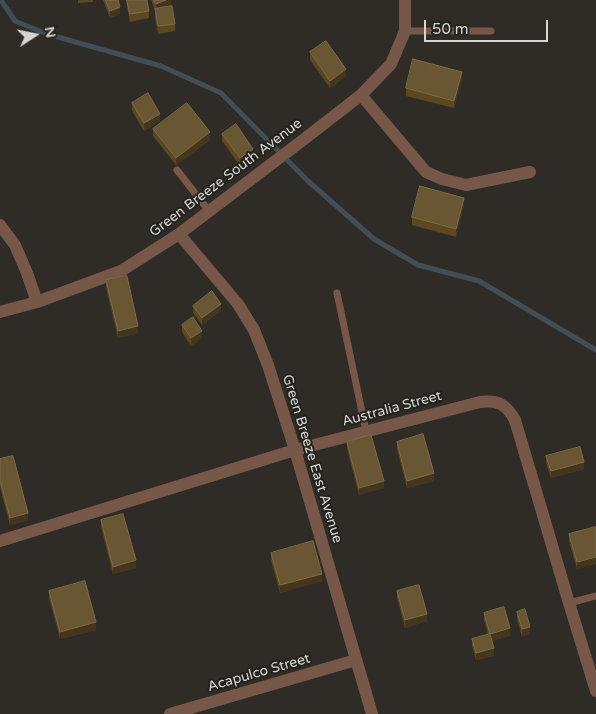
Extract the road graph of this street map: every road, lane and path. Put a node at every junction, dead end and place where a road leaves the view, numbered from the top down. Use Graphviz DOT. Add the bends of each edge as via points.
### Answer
graph roads {
  1 [pos="405,0"];
  2 [pos="405,31"];
  3 [pos="491,31"];
  4 [pos="361,94"];
  5 [pos="177,170"];
  6 [pos="530,172"];
  7 [pos="209,211"];
  8 [pos="0,225"];
  9 [pos="179,234"];
  10 [pos="337,294"];
  11 [pos="37,302"];
  12 [pos="0,312"];
  13 [pos="366,431"];
  14 [pos="295,450"];
  15 [pos="0,541"];
  16 [pos="596,596"];
  17 [pos="569,603"];
  18 [pos="356,660"];
  19 [pos="596,691"];
  20 [pos="170,714"];
  21 [pos="372,714"];
  1 -- 2 [label="street, Green Breeze South Avenue"];
  2 -- 3 [label="lane"];
  2 -- 4 [label="street, Green Breeze South Avenue" via="391,64"];
  4 -- 6 [label="street" via="426,172 442,180 466,185"];
  4 -- 7 [label="street, Green Breeze South Avenue"];
  5 -- 7 [label="lane"];
  7 -- 9 [label="street, Green Breeze South Avenue"];
  8 -- 11 [label="street" via="15,245"];
  9 -- 11 [label="street, Green Breeze South Avenue" via="121,271"];
  9 -- 14 [label="street, Green Breeze East Avenue" via="238,304 254,330"];
  10 -- 13 [label="lane"];
  11 -- 12 [label="street, Green Breeze South Avenue"];
  13 -- 14 [label="street, Australia Street"];
  13 -- 17 [label="street, Australia Street" via="480,402 490,401 509,409"];
  14 -- 15 [label="street, Australia Street"];
  14 -- 18 [label="street, Green Breeze East Avenue"];
  16 -- 17 [label="lane"];
  17 -- 19 [label="street, Australia Street"];
  18 -- 20 [label="street, Acapulco Street"];
  18 -- 21 [label="street, Green Breeze East Avenue"];
}
